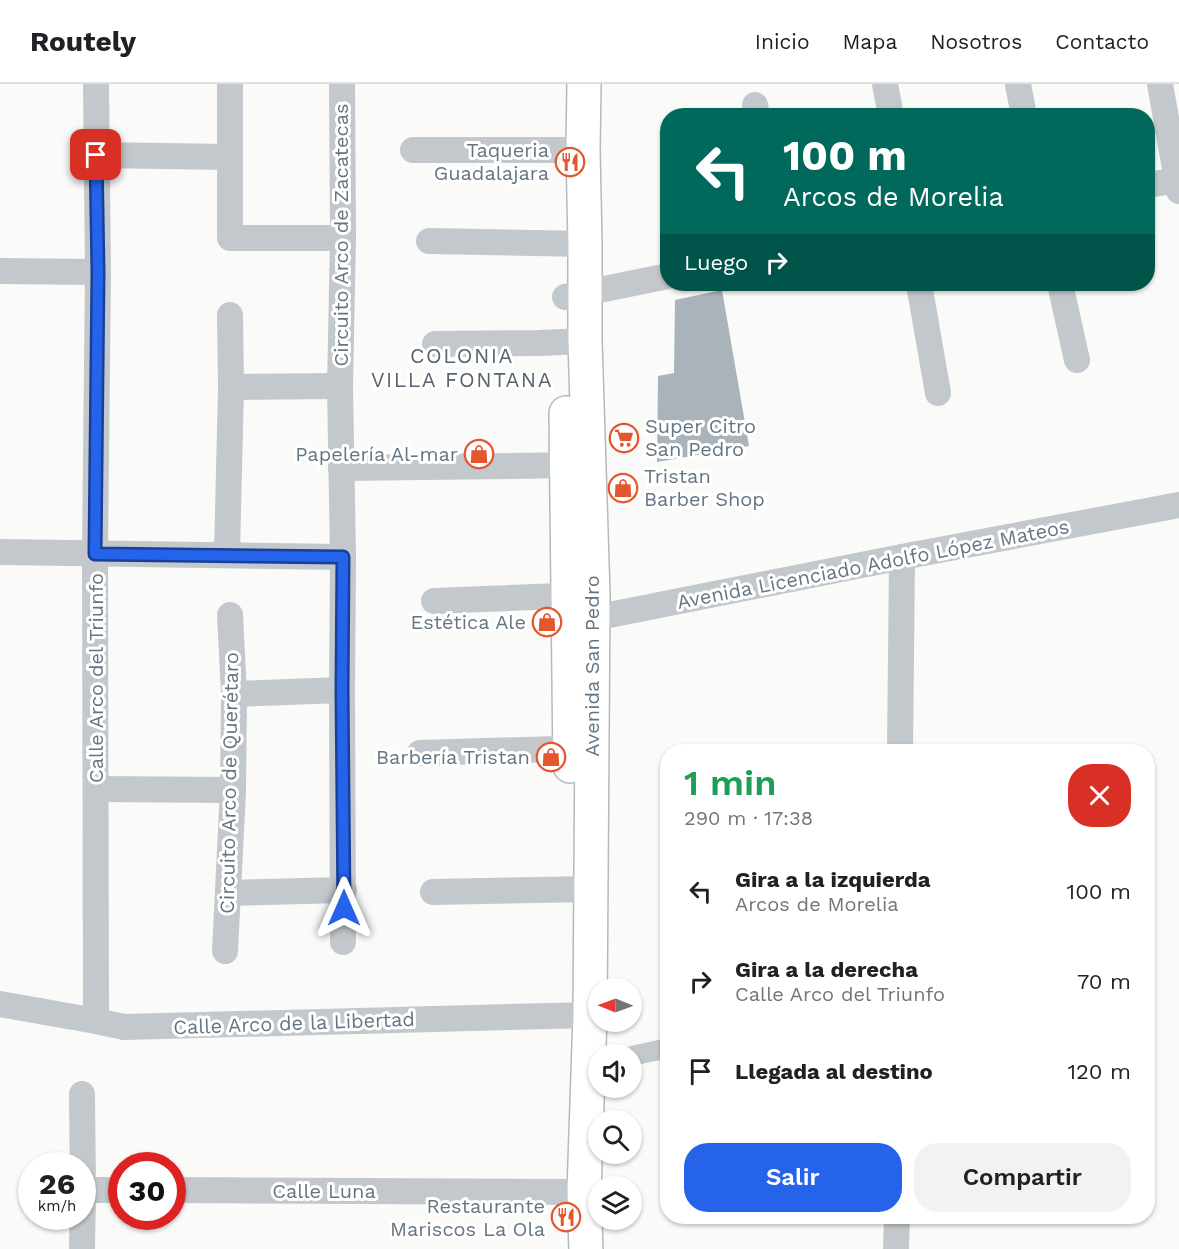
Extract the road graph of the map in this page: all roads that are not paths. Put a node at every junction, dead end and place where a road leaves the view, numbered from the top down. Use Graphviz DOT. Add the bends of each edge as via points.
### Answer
graph roads {
  1 [pos="96,84"];
  2 [pos="230,84"];
  3 [pos="342,84"];
  4 [pos="566,84"];
  5 [pos="584,84"];
  6 [pos="885,84"];
  7 [pos="1018,84"];
  8 [pos="1160,84"];
  9 [pos="890,108"];
  10 [pos="1022,108"];
  11 [pos="413,150"];
  12 [pos="574,150"];
  13 [pos="96,155"];
  14 [pos="229,158"];
  15 [pos="1155,185"];
  16 [pos="1178,186"];
  17 [pos="343,238"];
  18 [pos="429,241"];
  19 [pos="575,244"];
  20 [pos="0,271"];
  21 [pos="98,272"];
  22 [pos="660,278"];
  23 [pos="920,291"];
  24 [pos="1062,291"];
  25 [pos="575,295"];
  26 [pos="230,315"];
  27 [pos="575,341"];
  28 [pos="435,344"];
  29 [pos="1077,360"];
  30 [pos="340,386"];
  31 [pos="231,387"];
  32 [pos="938,393"];
  33 [pos="578,465"];
  34 [pos="341,468"];
  35 [pos="1179,505"];
  36 [pos="0,552"];
  37 [pos="95,554"];
  38 [pos="227,554"];
  39 [pos="343,557"];
  40 [pos="902,557"];
  41 [pos="434,601"];
  42 [pos="580,608"];
  43 [pos="230,615"];
  44 [pos="342,690"];
  45 [pos="234,694"];
  46 [pos="900,744"];
  47 [pos="580,749"];
  48 [pos="420,753"];
  49 [pos="96,789"];
  50 [pos="233,790"];
  51 [pos="582,889"];
  52 [pos="344,890"];
  53 [pos="433,892"];
  54 [pos="228,893"];
  55 [pos="343,942"];
  56 [pos="225,951"];
  57 [pos="0,1004"];
  58 [pos="580,1015"];
  59 [pos="96,1020"];
  60 [pos="588,1044"];
  61 [pos="660,1050"];
  62 [pos="642,1054"];
  63 [pos="82,1094"];
  64 [pos="589,1098"];
  65 [pos="83,1152"];
  66 [pos="186,1190"];
  67 [pos="575,1192"];
  68 [pos="897,1224"];
  69 [pos="82,1230"];
  70 [pos="82,1249"];
  71 [pos="569,1249"];
  72 [pos="586,1249"];
  73 [pos="896,1249"];
  1 -- 13 [label="street, Calle Arco del Triunfo"];
  2 -- 14 [label="street"];
  3 -- 17 [label="street, Circuito Arco de Zacatecas"];
  4 -- 12 [label="main road, Avenida San Pedro"];
  5 -- 12 [label="main road, Avenida San Pedro"];
  6 -- 9 [label="street"];
  7 -- 10 [label="street"];
  8 -- 16 [label="street"];
  11 -- 12 [label="street"];
  12 -- 19 [label="main road, Avenida San Pedro"];
  13 -- 14 [label="street"];
  13 -- 21 [label="street, Calle Arco del Triunfo"];
  14 -- 17 [label="street" via="230,238"];
  15 -- 16 [label="street"];
  17 -- 30 [label="street, Circuito Arco de Zacatecas"];
  18 -- 19 [label="street"];
  19 -- 25 [label="main road, Avenida San Pedro"];
  20 -- 21 [label="street"];
  21 -- 37 [label="street, Calle Arco del Triunfo"];
  22 -- 25 [label="street"];
  23 -- 32 [label="street"];
  24 -- 29 [label="street"];
  25 -- 27 [label="main road, Avenida San Pedro"];
  26 -- 31 [label="street"];
  27 -- 28 [label="street"];
  27 -- 33 [label="main road, Avenida San Pedro"];
  30 -- 31 [label="street"];
  30 -- 34 [label="street, Circuito Arco de Zacatecas"];
  31 -- 38 [label="street"];
  33 -- 34 [label="street"];
  33 -- 42 [label="main road, Avenida San Pedro"];
  34 -- 39 [label="street, Circuito Arco de Zacatecas"];
  35 -- 40 [label="street, Avenida Licenciado Adolfo López Mateos"];
  36 -- 37 [label="street"];
  37 -- 38 [label="street"];
  37 -- 49 [label="street, Calle Arco del Triunfo"];
  38 -- 39 [label="street"];
  39 -- 44 [label="street"];
  40 -- 42 [label="street, Avenida Licenciado Adolfo López Mateos"];
  40 -- 46 [label="street"];
  41 -- 42 [label="street, Avenida Licenciado Adolfo López Mateos"];
  42 -- 47 [label="main road, Avenida San Pedro"];
  43 -- 45 [label="street, Circuito Arco de Querétaro"];
  44 -- 45 [label="street"];
  44 -- 52 [label="street"];
  45 -- 50 [label="street, Circuito Arco de Querétaro"];
  47 -- 48 [label="street"];
  47 -- 51 [label="main road, Avenida San Pedro"];
  49 -- 50 [label="street"];
  49 -- 59 [label="street, Calle Arco del Triunfo"];
  50 -- 54 [label="street, Circuito Arco de Querétaro"];
  51 -- 53 [label="street"];
  51 -- 58 [label="main road, Avenida San Pedro"];
  52 -- 54 [label="street"];
  52 -- 55 [label="street"];
  54 -- 56 [label="street, Circuito Arco de Querétaro"];
  57 -- 59 [label="street, Calle Arco de la Libertad"];
  58 -- 59 [label="street, Calle Arco de la Libertad" via="123,1027"];
  58 -- 60 [label="main road, Avenida San Pedro"];
  58 -- 67 [label="main road, Avenida San Pedro"];
  61 -- 62 [label="street"];
  63 -- 65 [label="street"];
  64 -- 67 [label="main road, Avenida San Pedro"];
  66 -- 67 [label="street, Calle Luna"];
  67 -- 71 [label="main road, Avenida San Pedro"];
  67 -- 72 [label="main road, Avenida San Pedro"];
  68 -- 73 [label="street"];
  69 -- 70 [label="street"];
}
